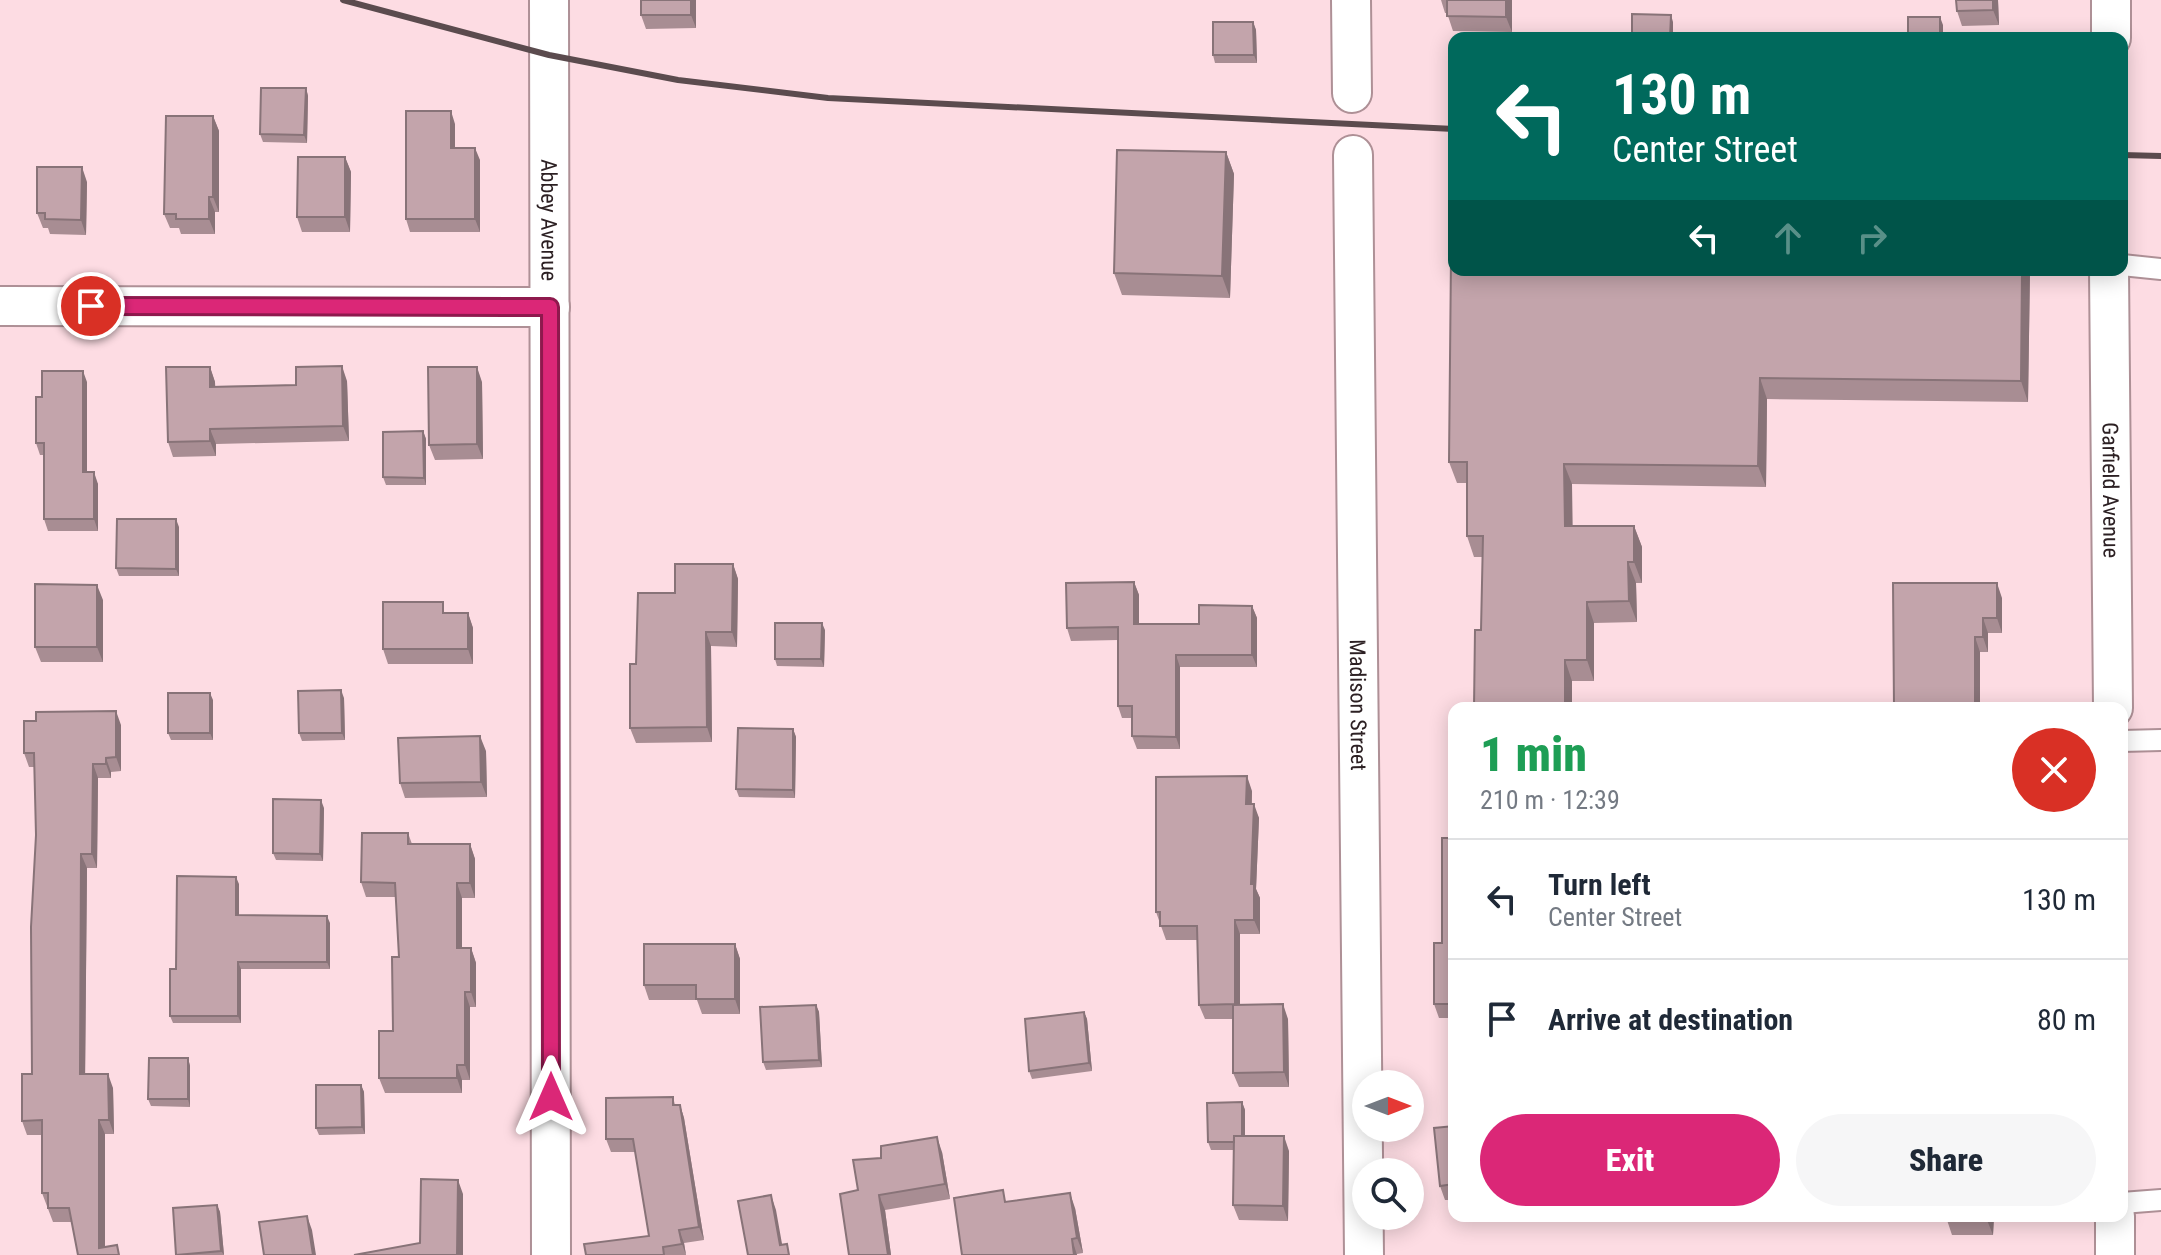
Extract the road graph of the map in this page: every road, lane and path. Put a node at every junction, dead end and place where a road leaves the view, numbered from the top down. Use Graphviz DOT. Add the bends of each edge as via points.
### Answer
graph roads {
  1 [pos="549,0"];
  2 [pos="1351,0"];
  3 [pos="2111,0"];
  4 [pos="2111,32"];
  5 [pos="1352,93"];
  6 [pos="1353,155"];
  7 [pos="2128,266"];
  8 [pos="2161,269"];
  9 [pos="2109,276"];
  10 [pos="0,306"];
  11 [pos="550,307"];
  12 [pos="2113,702"];
  13 [pos="2161,740"];
  14 [pos="2128,741"];
  15 [pos="2161,1200"];
  16 [pos="2128,1203"];
  17 [pos="2115,1222"];
  18 [pos="551,1255"];
  19 [pos="1364,1255"];
  20 [pos="2115,1255"];
  1 -- 11 [label="street, Abbey Avenue"];
  2 -- 5 [label="street"];
  3 -- 4 [label="street"];
  6 -- 19 [label="street, Madison Street"];
  7 -- 8 [label="lane"];
  9 -- 12 [label="street, Garfield Avenue"];
  10 -- 11 [label="street"];
  11 -- 18 [label="street, Abbey Avenue"];
  13 -- 14 [label="lane"];
  15 -- 16 [label="lane"];
  17 -- 20 [label="street"];
}
